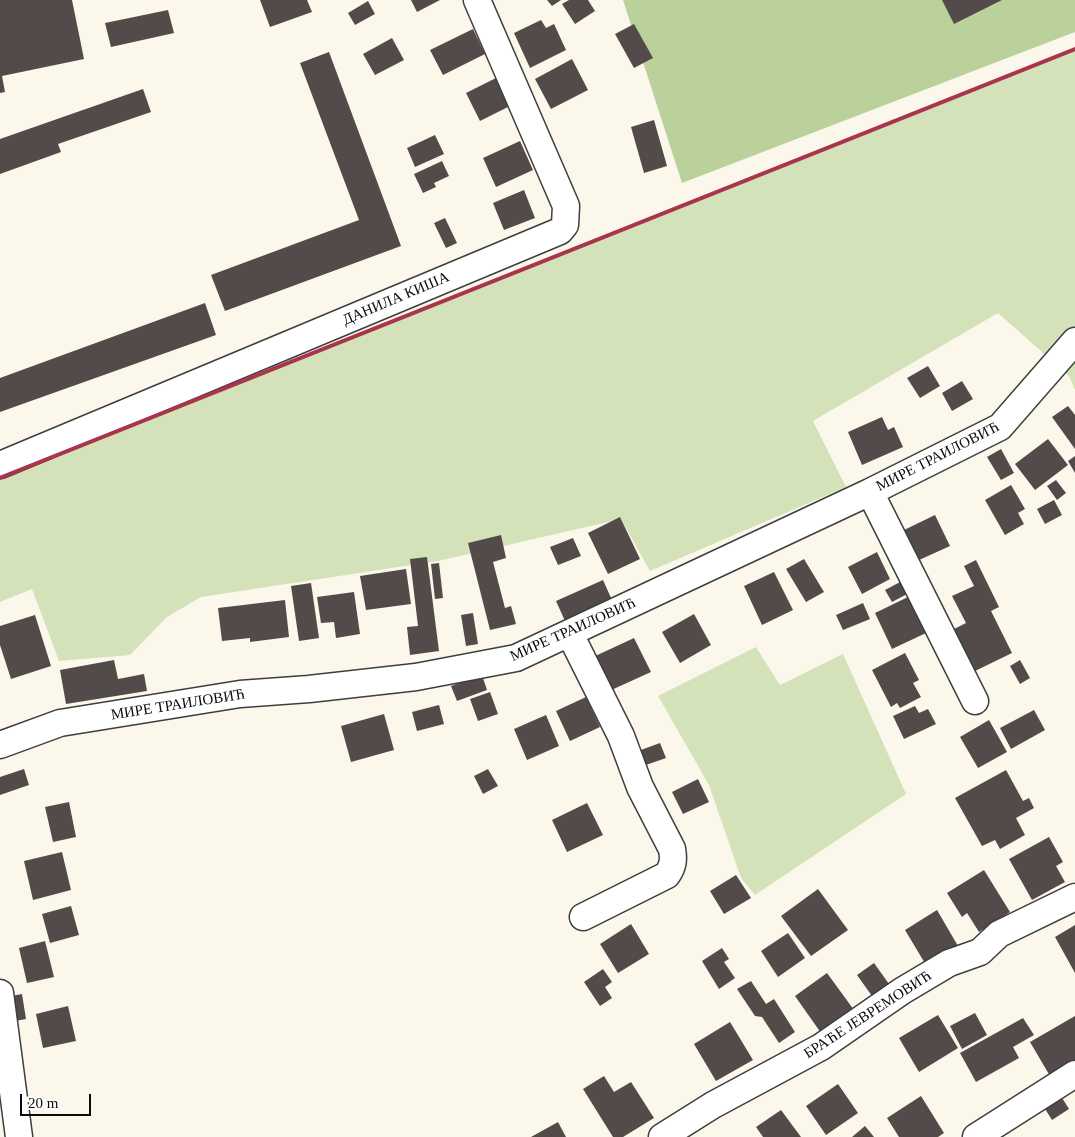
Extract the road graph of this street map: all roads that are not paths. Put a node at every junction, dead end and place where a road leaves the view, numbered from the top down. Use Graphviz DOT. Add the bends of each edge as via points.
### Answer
graph roads {
  1 [pos="477,0"];
  2 [pos="1075,341"];
  3 [pos="0,465"];
  4 [pos="870,492"];
  5 [pos="570,634"];
  6 [pos="975,701"];
  7 [pos="0,744"];
  8 [pos="1075,897"];
  9 [pos="583,917"];
  10 [pos="0,993"];
  11 [pos="1075,1074"];
  12 [pos="19,1137"];
  13 [pos="662,1137"];
  14 [pos="976,1137"];
  1 -- 3 [label="street, ДАНИЛА КИША" via="566,206 565,225 560,231"];
  2 -- 4 [label="street, МИРЕ ТРАИЛОВИЋ" via="1000,428"];
  4 -- 5 [label="street, МИРЕ ТРАИЛОВИЋ"];
  4 -- 6 [label="street"];
  5 -- 7 [label="street, МИРЕ ТРАИЛОВИЋ" via="516,658 416,677 240,694 60,723"];
  5 -- 9 [label="street" via="621,736 640,787 672,849 673,858 667,875"];
  8 -- 13 [label="street, БРАЋЕ ЈЕВРЕМОВИЋ" via="999,934 980,952 949,963 821,1047 713,1105"];
  10 -- 12 [label="street"];
  11 -- 14 [label="street"];
}
